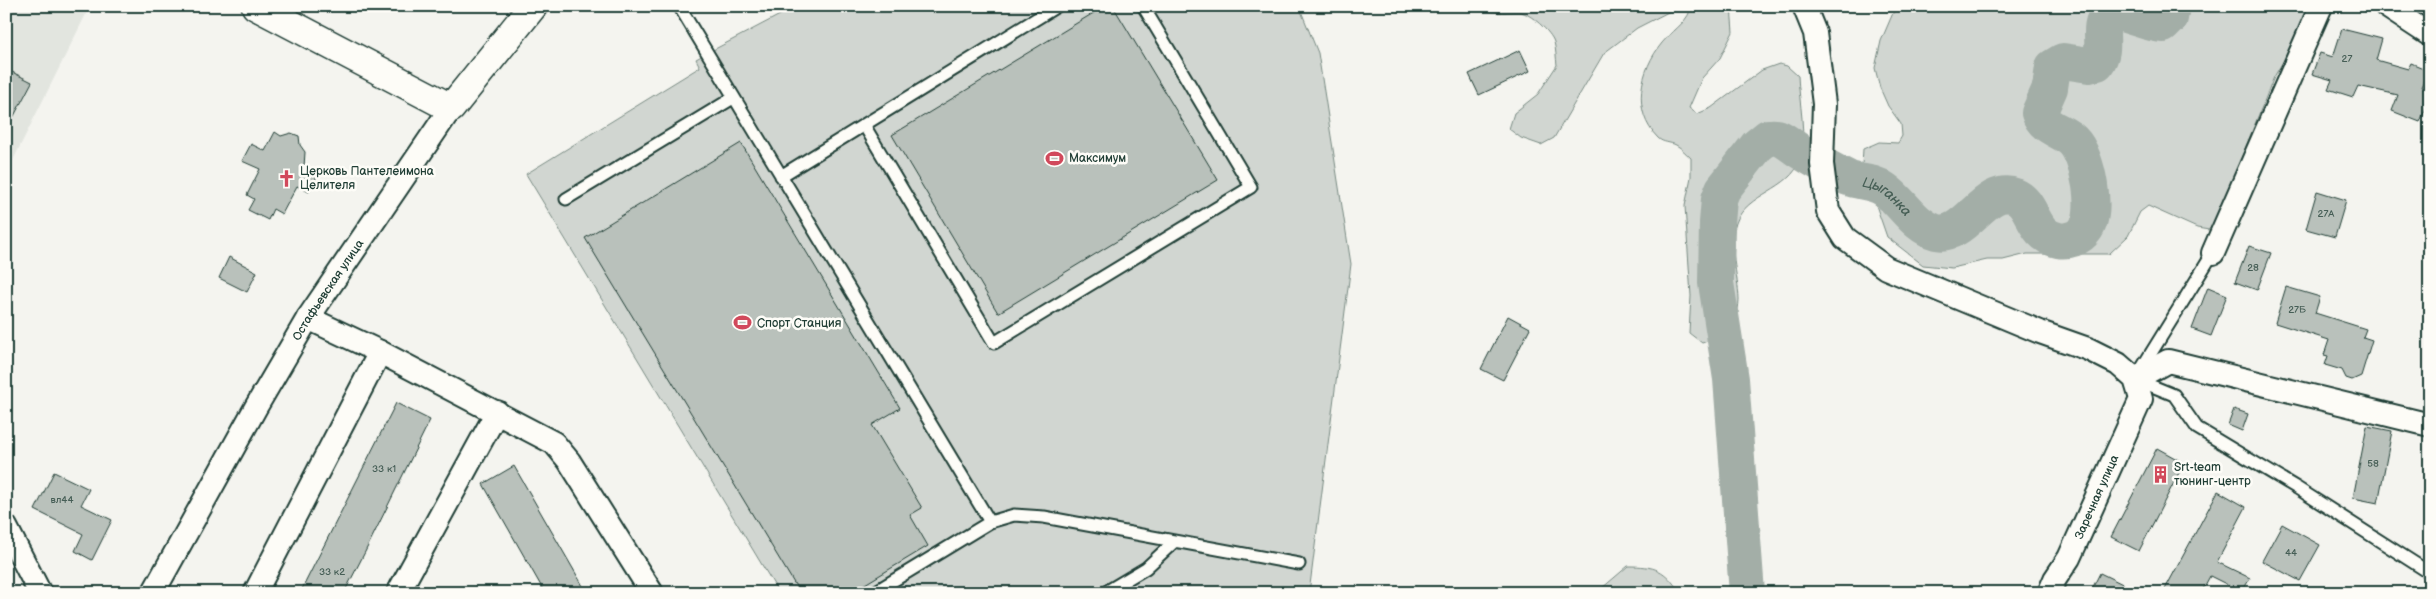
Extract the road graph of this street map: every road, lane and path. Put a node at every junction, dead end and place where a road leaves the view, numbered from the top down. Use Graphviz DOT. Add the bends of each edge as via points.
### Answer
graph roads {
  1 [pos="256,6"];
  2 [pos="533,6"];
  3 [pos="678,6"];
  4 [pos="1057,6"];
  5 [pos="1142,6"];
  6 [pos="1804,6"];
  7 [pos="2321,6"];
  8 [pos="2386,6"];
  9 [pos="2430,35"];
  10 [pos="733,98"];
  11 [pos="452,108"];
  12 [pos="864,125"];
  13 [pos="781,176"];
  14 [pos="566,199"];
  15 [pos="2213,253"];
  16 [pos="308,318"];
  17 [pos="380,352"];
  18 [pos="2138,389"];
  19 [pos="497,412"];
  20 [pos="2430,425"];
  21 [pos="990,522"];
  22 [pos="6,527"];
  23 [pos="1175,541"];
  24 [pos="1300,564"];
  25 [pos="2430,573"];
  26 [pos="2051,591"];
  27 [pos="40,593"];
  28 [pos="153,593"];
  29 [pos="255,593"];
  30 [pos="398,593"];
  31 [pos="652,593"];
  32 [pos="873,593"];
  33 [pos="1104,593"];
  1 -- 11 [label="street"];
  2 -- 11 [label="street, Остафьевская улица"];
  3 -- 10 [label="lane"];
  4 -- 12 [label="lane"];
  5 -- 12 [label="lane" via="1252,187 994,343"];
  6 -- 18 [label="street" via="1815,34 1824,104 1822,164 1828,211 1845,238 1886,268 2118,364"];
  7 -- 15 [label="street"];
  8 -- 9 [label="street"];
  10 -- 13 [label="lane"];
  10 -- 14 [label="lane"];
  11 -- 16 [label="street, Остафьевская улица"];
  12 -- 13 [label="lane"];
  13 -- 21 [label="lane"];
  15 -- 18 [label="lane"];
  16 -- 17 [label="street"];
  16 -- 28 [label="street, Остафьевская улица"];
  17 -- 19 [label="street"];
  17 -- 29 [label="street"];
  18 -- 20 [label="street" via="2168,361"];
  18 -- 25 [label="lane" via="2174,395 2197,428"];
  18 -- 26 [label="street, Заречная улица" via="2069,558"];
  19 -- 30 [label="street"];
  19 -- 31 [label="street" via="554,443 569,461"];
  21 -- 23 [label="lane" via="1014,515 1044,517"];
  21 -- 32 [label="lane"];
  22 -- 27 [label="street"];
  23 -- 24 [label="lane"];
  23 -- 33 [label="lane" via="1146,568"];
}
